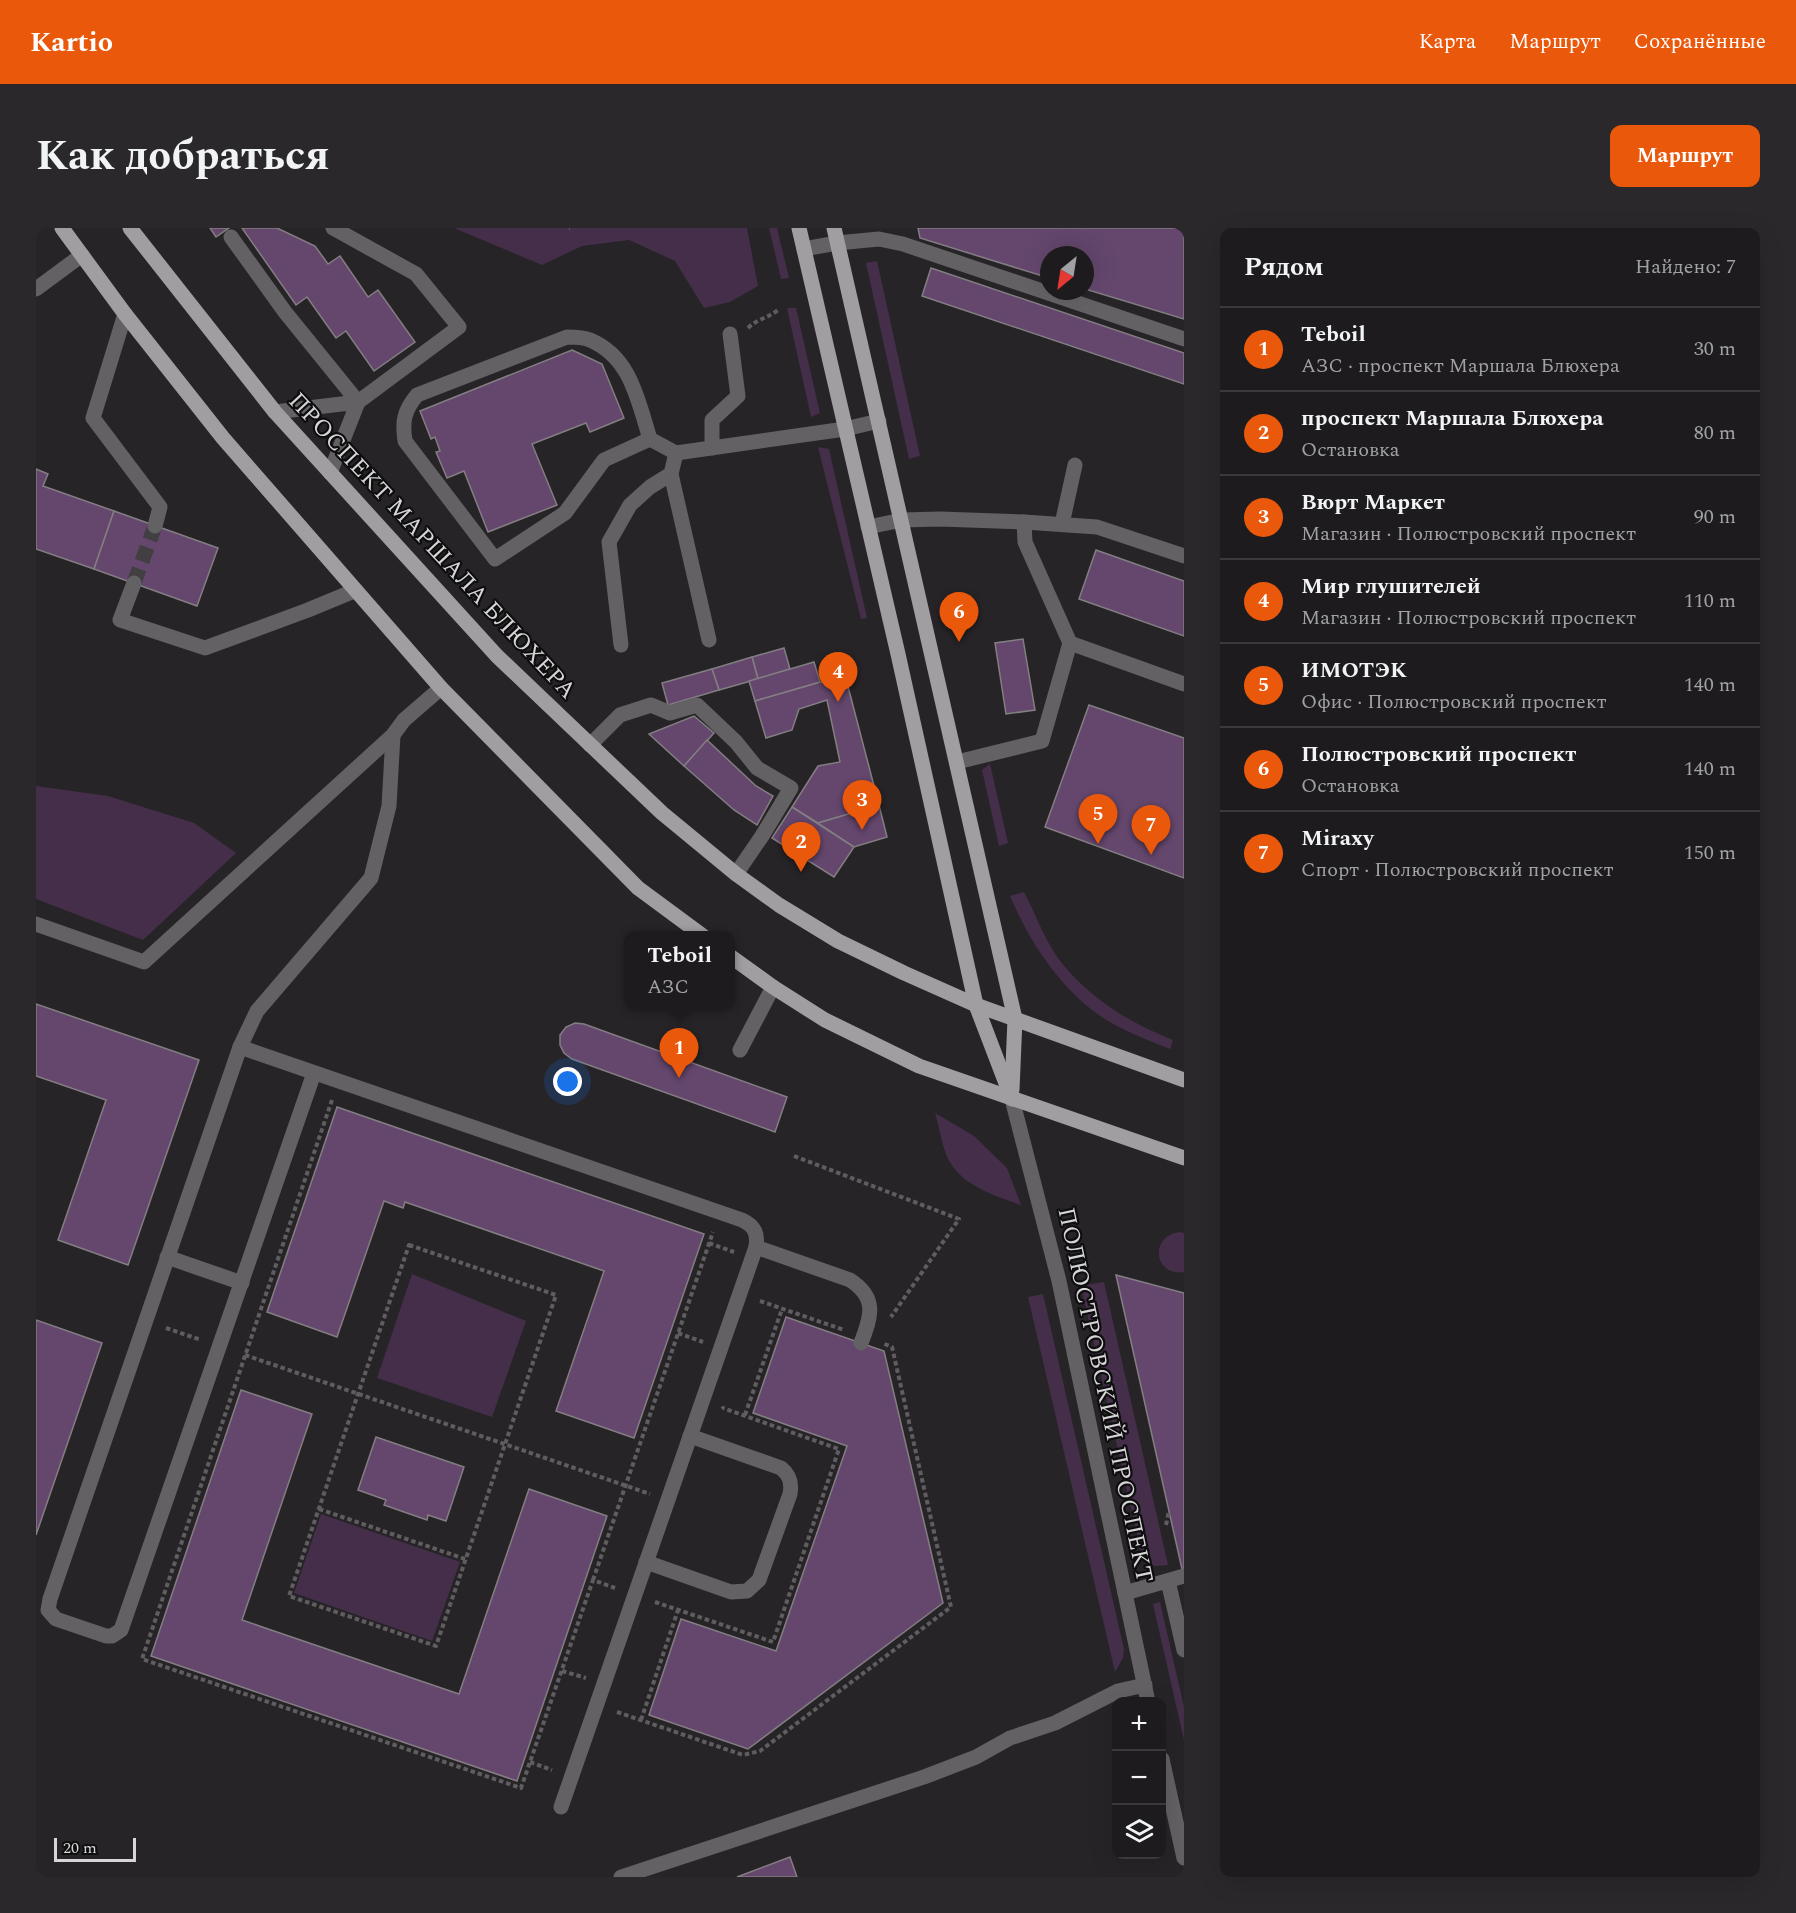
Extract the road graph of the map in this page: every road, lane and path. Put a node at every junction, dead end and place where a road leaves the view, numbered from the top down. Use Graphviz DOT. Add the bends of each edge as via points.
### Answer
graph roads {
  1 [pos="62,228"];
  2 [pos="130,228"];
  3 [pos="333,228"];
  4 [pos="799,228"];
  5 [pos="835,236"];
  6 [pos="231,237"];
  7 [pos="804,249"];
  8 [pos="82,255"];
  9 [pos="36,289"];
  10 [pos="778,310"];
  11 [pos="124,314"];
  12 [pos="731,339"];
  13 [pos="1184,339"];
  14 [pos="358,402"];
  15 [pos="275,412"];
  16 [pos="879,421"];
  17 [pos="845,429"];
  18 [pos="650,439"];
  19 [pos="712,448"];
  20 [pos="676,453"];
  21 [pos="1075,465"];
  22 [pos="330,473"];
  23 [pos="671,474"];
  24 [pos="902,520"];
  25 [pos="1024,522"];
  26 [pos="155,525"];
  27 [pos="1062,525"];
  28 [pos="868,527"];
  29 [pos="1184,556"];
  30 [pos="134,584"];
  31 [pos="354,591"];
  32 [pos="709,640"];
  33 [pos="1070,643"];
  34 [pos="621,645"];
  35 [pos="1184,684"];
  36 [pos="441,688"];
  37 [pos="393,735"];
  38 [pos="590,745"];
  39 [pos="957,762"];
  40 [pos="736,874"];
  41 [pos="36,924"];
  42 [pos="696,931"];
  43 [pos="735,960"];
  44 [pos="773,987"];
  45 [pos="976,1005"];
  46 [pos="1015,1019"];
  47 [pos="240,1047"];
  48 [pos="740,1050"];
  49 [pos="314,1073"];
  50 [pos="1184,1080"];
  51 [pos="339,1081"];
  52 [pos="1012,1099"];
  53 [pos="794,1155"];
  54 [pos="1184,1158"];
  55 [pos="713,1232"];
  56 [pos="756,1247"];
  57 [pos="167,1257"];
  58 [pos="242,1283"];
  59 [pos="739,1294"];
  60 [pos="782,1309"];
  61 [pos="146,1321"];
  62 [pos="867,1340"];
  63 [pos="220,1347"];
  64 [pos="245,1355"];
  65 [pos="358,1394"];
  66 [pos="745,1415"];
  67 [pos="690,1436"];
  68 [pos="711,1443"];
  69 [pos="505,1444"];
  70 [pos="626,1486"];
  71 [pos="667,1500"];
  72 [pos="319,1509"];
  73 [pos="1169,1511"];
  74 [pos="1166,1525"];
  75 [pos="465,1559"];
  76 [pos="646,1562"];
  77 [pos="1184,1576"];
  78 [pos="593,1580"];
  79 [pos="1168,1581"];
  80 [pos="1125,1593"];
  81 [pos="635,1594"];
  82 [pos="678,1610"];
  83 [pos="1184,1650"];
  84 [pos="1145,1685"];
  85 [pos="1147,1697"];
  86 [pos="612,1711"];
  87 [pos="641,1720"];
  88 [pos="1166,1781"];
  89 [pos="561,1807"];
  90 [pos="1184,1858"];
  91 [pos="621,1877"];
  1 -- 8 [label="main road"];
  2 -- 15 [label="main road, ПРОСПЕКТ МАРШАЛА БЛЮХЕРА"];
  3 -- 14 [label="street" via="416,274 459,327"];
  4 -- 7 [label="main road, ПОЛЮСТРОВСКИЙ ПРОСПЕКТ"];
  5 -- 7 [label="street"];
  5 -- 13 [label="street" via="903,244"];
  5 -- 16 [label="main road, ПОЛЮСТРОВСКИЙ ПРОСПЕКТ"];
  6 -- 14 [label="street"];
  7 -- 17 [label="main road, ПОЛЮСТРОВСКИЙ ПРОСПЕКТ"];
  8 -- 9 [label="street"];
  8 -- 11 [label="main road"];
  10 -- 12 [label="path"];
  11 -- 26 [label="street" via="93,418 160,507"];
  11 -- 31 [label="main road" via="222,438"];
  12 -- 19 [label="street" via="738,396 712,420"];
  14 -- 15 [label="street"];
  14 -- 22 [label="street"];
  15 -- 22 [label="main road, ПРОСПЕКТ МАРШАЛА БЛЮХЕРА"];
  16 -- 17 [label="street"];
  16 -- 24 [label="main road, ПОЛЮСТРОВСКИЙ ПРОСПЕКТ"];
  17 -- 19 [label="street"];
  17 -- 28 [label="main road, ПОЛЮСТРОВСКИЙ ПРОСПЕКТ"];
  18 -- 18 [label="street" via="604,460 565,513 495,560 405,441 402,424 406,409 417,395 567,337 588,339 622,365 633,382"];
  18 -- 20 [label="street"];
  19 -- 20 [label="street"];
  20 -- 23 [label="street"];
  21 -- 27 [label="street"];
  22 -- 38 [label="main road, ПРОСПЕКТ МАРШАЛА БЛЮХЕРА" via="497,656"];
  23 -- 32 [label="street"];
  23 -- 34 [label="street" via="630,505 609,542"];
  24 -- 25 [label="street"];
  24 -- 28 [label="street"];
  24 -- 39 [label="main road, ПОЛЮСТРОВСКИЙ ПРОСПЕКТ"];
  25 -- 27 [label="street"];
  25 -- 33 [label="street" via="1025,542"];
  27 -- 29 [label="street" via="1097,527"];
  28 -- 45 [label="main road, ПОЛЮСТРОВСКИЙ ПРОСПЕКТ"];
  30 -- 31 [label="street" via="120,620 205,648"];
  31 -- 36 [label="main road"];
  33 -- 35 [label="street"];
  33 -- 39 [label="street" via="1042,741"];
  36 -- 37 [label="street" via="404,720"];
  36 -- 42 [label="main road" via="638,888"];
  37 -- 41 [label="street" via="144,962"];
  37 -- 47 [label="street" via="389,806 371,878 257,1011"];
  38 -- 40 [label="main road, ПРОСПЕКТ МАРШАЛА БЛЮХЕРА" via="662,813"];
  38 -- 40 [label="street" via="620,715 651,705 670,713 697,705 758,768 791,788"];
  39 -- 46 [label="main road, ПОЛЮСТРОВСКИЙ ПРОСПЕКТ"];
  40 -- 45 [label="main road, ПРОСПЕКТ МАРШАЛА БЛЮХЕРА" via="837,941"];
  43 -- 44 [label="main road"];
  44 -- 48 [label="street"];
  44 -- 52 [label="main road" via="825,1020 919,1066"];
  45 -- 46 [label="main road, ПРОСПЕКТ МАРШАЛА БЛЮХЕРА"];
  45 -- 52 [label="main road, ПОЛЮСТРОВСКИЙ ПРОСПЕКТ"];
  46 -- 50 [label="main road, ПРОСПЕКТ МАРШАЛА БЛЮХЕРА"];
  46 -- 52 [label="main road, ПОЛЮСТРОВСКИЙ ПРОСПЕКТ"];
  47 -- 49 [label="street"];
  47 -- 57 [label="street"];
  49 -- 51 [label="street"];
  49 -- 58 [label="street"];
  51 -- 56 [label="street" via="742,1220 756,1231"];
  51 -- 64 [label="path"];
  52 -- 54 [label="main road"];
  52 -- 80 [label="street, ПОЛЮСТРОВСКИЙ ПРОСПЕКТ" via="1059,1281"];
  53 -- 62 [label="path" via="959,1219"];
  55 -- 70 [label="path"];
  56 -- 59 [label="street"];
  56 -- 62 [label="street" via="859,1286 871,1312"];
  57 -- 58 [label="street"];
  57 -- 61 [label="street"];
  58 -- 63 [label="street"];
  59 -- 60 [label="path"];
  59 -- 67 [label="street"];
  60 -- 62 [label="path"];
  60 -- 66 [label="path"];
  61 -- 63 [label="path"];
  61 -- 63 [label="street" via="48,1604 56,1619 106,1636 117,1634 124,1624"];
  62 -- 87 [label="path" via="892,1347 951,1607 760,1751 742,1755"];
  63 -- 64 [label="path"];
  64 -- 65 [label="path"];
  64 -- 78 [label="path" via="142,1659 521,1788"];
  65 -- 69 [label="path"];
  65 -- 69 [label="path" via="409,1245 545,1291 556,1295"];
  65 -- 72 [label="path"];
  66 -- 68 [label="path" via="723,1408"];
  66 -- 82 [label="path" via="839,1449 772,1642"];
  67 -- 68 [label="street"];
  67 -- 71 [label="street"];
  68 -- 76 [label="street" via="776,1465 789,1478 790,1494 759,1580 747,1591 731,1592"];
  69 -- 70 [label="path"];
  69 -- 75 [label="path"];
  70 -- 71 [label="path"];
  70 -- 78 [label="path"];
  71 -- 76 [label="street"];
  72 -- 75 [label="path"];
  72 -- 75 [label="path" via="289,1596 436,1646"];
  73 -- 74 [label="path"];
  76 -- 81 [label="street"];
  77 -- 79 [label="street"];
  78 -- 81 [label="path"];
  79 -- 80 [label="street"];
  79 -- 83 [label="street"];
  80 -- 84 [label="street, ПОЛЮСТРОВСКИЙ ПРОСПЕКТ"];
  81 -- 82 [label="path"];
  81 -- 89 [label="street"];
  82 -- 87 [label="path"];
  84 -- 85 [label="street, ПОЛЮСТРОВСКИЙ ПРОСПЕКТ"];
  84 -- 91 [label="street" via="1118,1691 1055,1723 1010,1738 976,1757 924,1777"];
  86 -- 87 [label="path"];
  88 -- 90 [label="street"];
}
